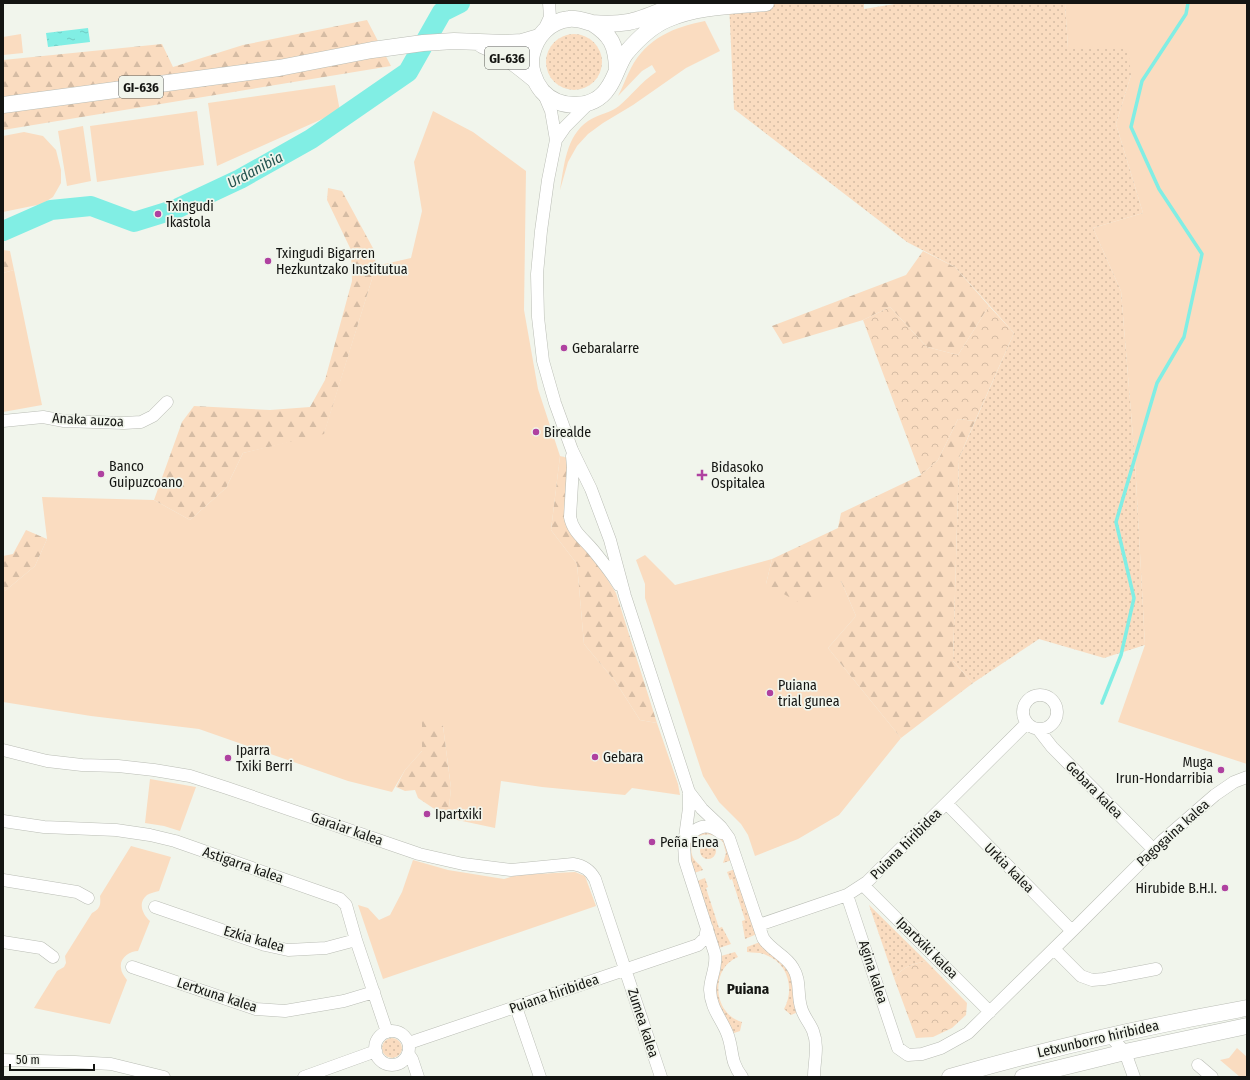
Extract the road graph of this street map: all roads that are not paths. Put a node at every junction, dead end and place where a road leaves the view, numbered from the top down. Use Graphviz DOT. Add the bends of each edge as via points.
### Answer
graph roads {
  1 [pos="549,3"];
  2 [pos="680,3"];
  3 [pos="766,3"];
  4 [pos="568,19"];
  5 [pos="592,23"];
  6 [pos="541,34"];
  7 [pos="474,42"];
  8 [pos="617,68"];
  9 [pos="539,86"];
  10 [pos="590,102"];
  11 [pos="3,105"];
  12 [pos="556,140"];
  13 [pos="167,402"];
  14 [pos="3,422"];
  15 [pos="572,450"];
  16 [pos="591,488"];
  17 [pos="571,507"];
  18 [pos="577,534"];
  19 [pos="610,540"];
  20 [pos="625,596"];
  21 [pos="1027,723"];
  22 [pos="1038,729"];
  23 [pos="3,750"];
  24 [pos="1247,777"];
  25 [pos="689,792"];
  26 [pos="947,804"];
  27 [pos="3,821"];
  28 [pos="685,840"];
  29 [pos="732,843"];
  30 [pos="1153,849"];
  31 [pos="3,880"];
  32 [pos="863,885"];
  33 [pos="847,895"];
  34 [pos="88,898"];
  35 [pos="155,906"];
  36 [pos="759,925"];
  37 [pos="707,928"];
  38 [pos="1072,931"];
  39 [pos="356,940"];
  40 [pos="3,942"];
  41 [pos="698,945"];
  42 [pos="1054,949"];
  43 [pos="715,954"];
  44 [pos="53,957"];
  45 [pos="132,967"];
  46 [pos="1156,969"];
  47 [pos="626,970"];
  48 [pos="374,992"];
  49 [pos="516,1007"];
  50 [pos="1247,1008"];
  51 [pos="990,1012"];
  52 [pos="1247,1026"];
  53 [pos="387,1032"];
  54 [pos="1110,1036"];
  55 [pos="408,1048"];
  56 [pos="898,1048"];
  57 [pos="376,1051"];
  58 [pos="1125,1052"];
  59 [pos="3,1060"];
  60 [pos="1198,1065"];
  61 [pos="164,1077"];
  62 [pos="304,1077"];
  63 [pos="418,1077"];
  64 [pos="540,1077"];
  65 [pos="661,1077"];
  66 [pos="742,1077"];
  67 [pos="814,1077"];
  68 [pos="950,1077"];
  69 [pos="1023,1077"];
  70 [pos="1134,1077"];
  71 [pos="1212,1077"];
  1 -- 4 [label="street" via="557,13"];
  1 -- 6 [label="street" via="550,17"];
  2 -- 5 [label="main road, GI-636" via="628,22"];
  3 -- 8 [label="main road, GI-636" via="705,9 667,19 647,31 625,54"];
  4 -- 5 [label="main road, GI-636"];
  4 -- 6 [label="main road, GI-636" via="558,22"];
  5 -- 8 [label="main road, GI-636" via="603,30 612,41"];
  6 -- 7 [label="main road, GI-636" via="522,42"];
  6 -- 9 [label="main road, GI-636" via="531,58 532,69"];
  7 -- 9 [label="main road, GI-636" via="513,62"];
  7 -- 11 [label="main road, GI-636" via="443,41 372,50 279,68"];
  8 -- 10 [label="main road, GI-636" via="614,80 607,90"];
  9 -- 10 [label="main road, GI-636" via="553,100 564,104"];
  9 -- 12 [label="street" via="551,111"];
  10 -- 12 [label="street"];
  12 -- 15 [label="street" via="540,231 538,317 544,361 555,403"];
  13 -- 14 [label="street, Anaka auzoa" via="153,416 141,422 43,417"];
  15 -- 16 [label="street"];
  15 -- 17 [label="street"];
  16 -- 17 [label="street" via="580,494"];
  16 -- 19 [label="street"];
  17 -- 18 [label="street" via="572,523"];
  18 -- 19 [label="street" via="592,542"];
  18 -- 20 [label="street" via="604,563"];
  19 -- 20 [label="street"];
  20 -- 25 [label="street"];
  21 -- 22 [label="street"];
  21 -- 22 [label="street" via="1023,713 1026,702 1036,696 1047,698 1055,706 1056,717 1049,726"];
  21 -- 26 [label="street, Puiana hiribidea"];
  22 -- 30 [label="street, Gebara kalea" via="1052,747"];
  23 -- 47 [label="street, Garaiar kalea" via="47,761 118,766 190,776 419,854 464,864 511,870 573,864 581,866 589,870 595,879"];
  24 -- 30 [label="street, Pagogaina kalea" via="1234,782 1215,795"];
  25 -- 28 [label="street"];
  25 -- 29 [label="street"];
  26 -- 32 [label="street, Puiana hiribidea"];
  26 -- 38 [label="street, Urkia kalea"];
  27 -- 39 [label="street, Astigarra kalea" via="44,827 116,830 175,841 340,899 346,905"];
  28 -- 29 [label="street" via="696,830 708,826 719,831"];
  28 -- 37 [label="street" via="687,869"];
  29 -- 36 [label="street"];
  30 -- 38 [label="street, Pagogaina kalea"];
  31 -- 34 [label="street" via="78,892"];
  32 -- 33 [label="street, Puiana hiribidea"];
  32 -- 51 [label="street, Ipartxiki kalea"];
  33 -- 36 [label="street, Puiana hiribidea"];
  33 -- 56 [label="street, Agina kalea"];
  35 -- 39 [label="street, Ezkia kalea" via="265,945 288,950 326,948"];
  36 -- 67 [label="street" via="766,942 788,961 797,975 800,1007 812,1028 816,1043"];
  37 -- 41 [label="street" via="705,938"];
  37 -- 43 [label="street"];
  38 -- 42 [label="street, Pagogaina kalea"];
  39 -- 48 [label="street, Astigarra kalea"];
  40 -- 44 [label="street" via="41,948"];
  41 -- 43 [label="street" via="708,947"];
  41 -- 47 [label="street, Puiana hiribidea"];
  42 -- 46 [label="street" via="1080,976 1092,980"];
  42 -- 51 [label="street, Pagogaina kalea"];
  43 -- 66 [label="street" via="716,967 710,988 712,1004 727,1033 732,1060"];
  45 -- 48 [label="street, Lertxuna kalea" via="256,1009 285,1011 344,1001"];
  47 -- 49 [label="street, Puiana hiribidea"];
  47 -- 65 [label="street, Zumea kalea"];
  48 -- 53 [label="street, Astigarra kalea"];
  49 -- 55 [label="street, Puiana hiribidea"];
  49 -- 64 [label="street"];
  50 -- 54 [label="main road, Letxunborro hiribidea"];
  51 -- 56 [label="street, Pagogaina kalea" via="968,1033 941,1048 908,1055"];
  52 -- 58 [label="main road, Letxunborro hiribidea"];
  53 -- 55 [label="street" via="403,1034"];
  53 -- 57 [label="street" via="379,1038"];
  54 -- 58 [label="street"];
  54 -- 68 [label="main road, Letxunborro hiribidea"];
  55 -- 57 [label="street" via="402,1062 391,1064 382,1060"];
  55 -- 63 [label="street"];
  57 -- 62 [label="street"];
  58 -- 69 [label="main road, Letxunborro hiribidea"];
  58 -- 70 [label="street"];
  59 -- 61 [label="street" via="111,1064"];
  60 -- 71 [label="street"];
}
